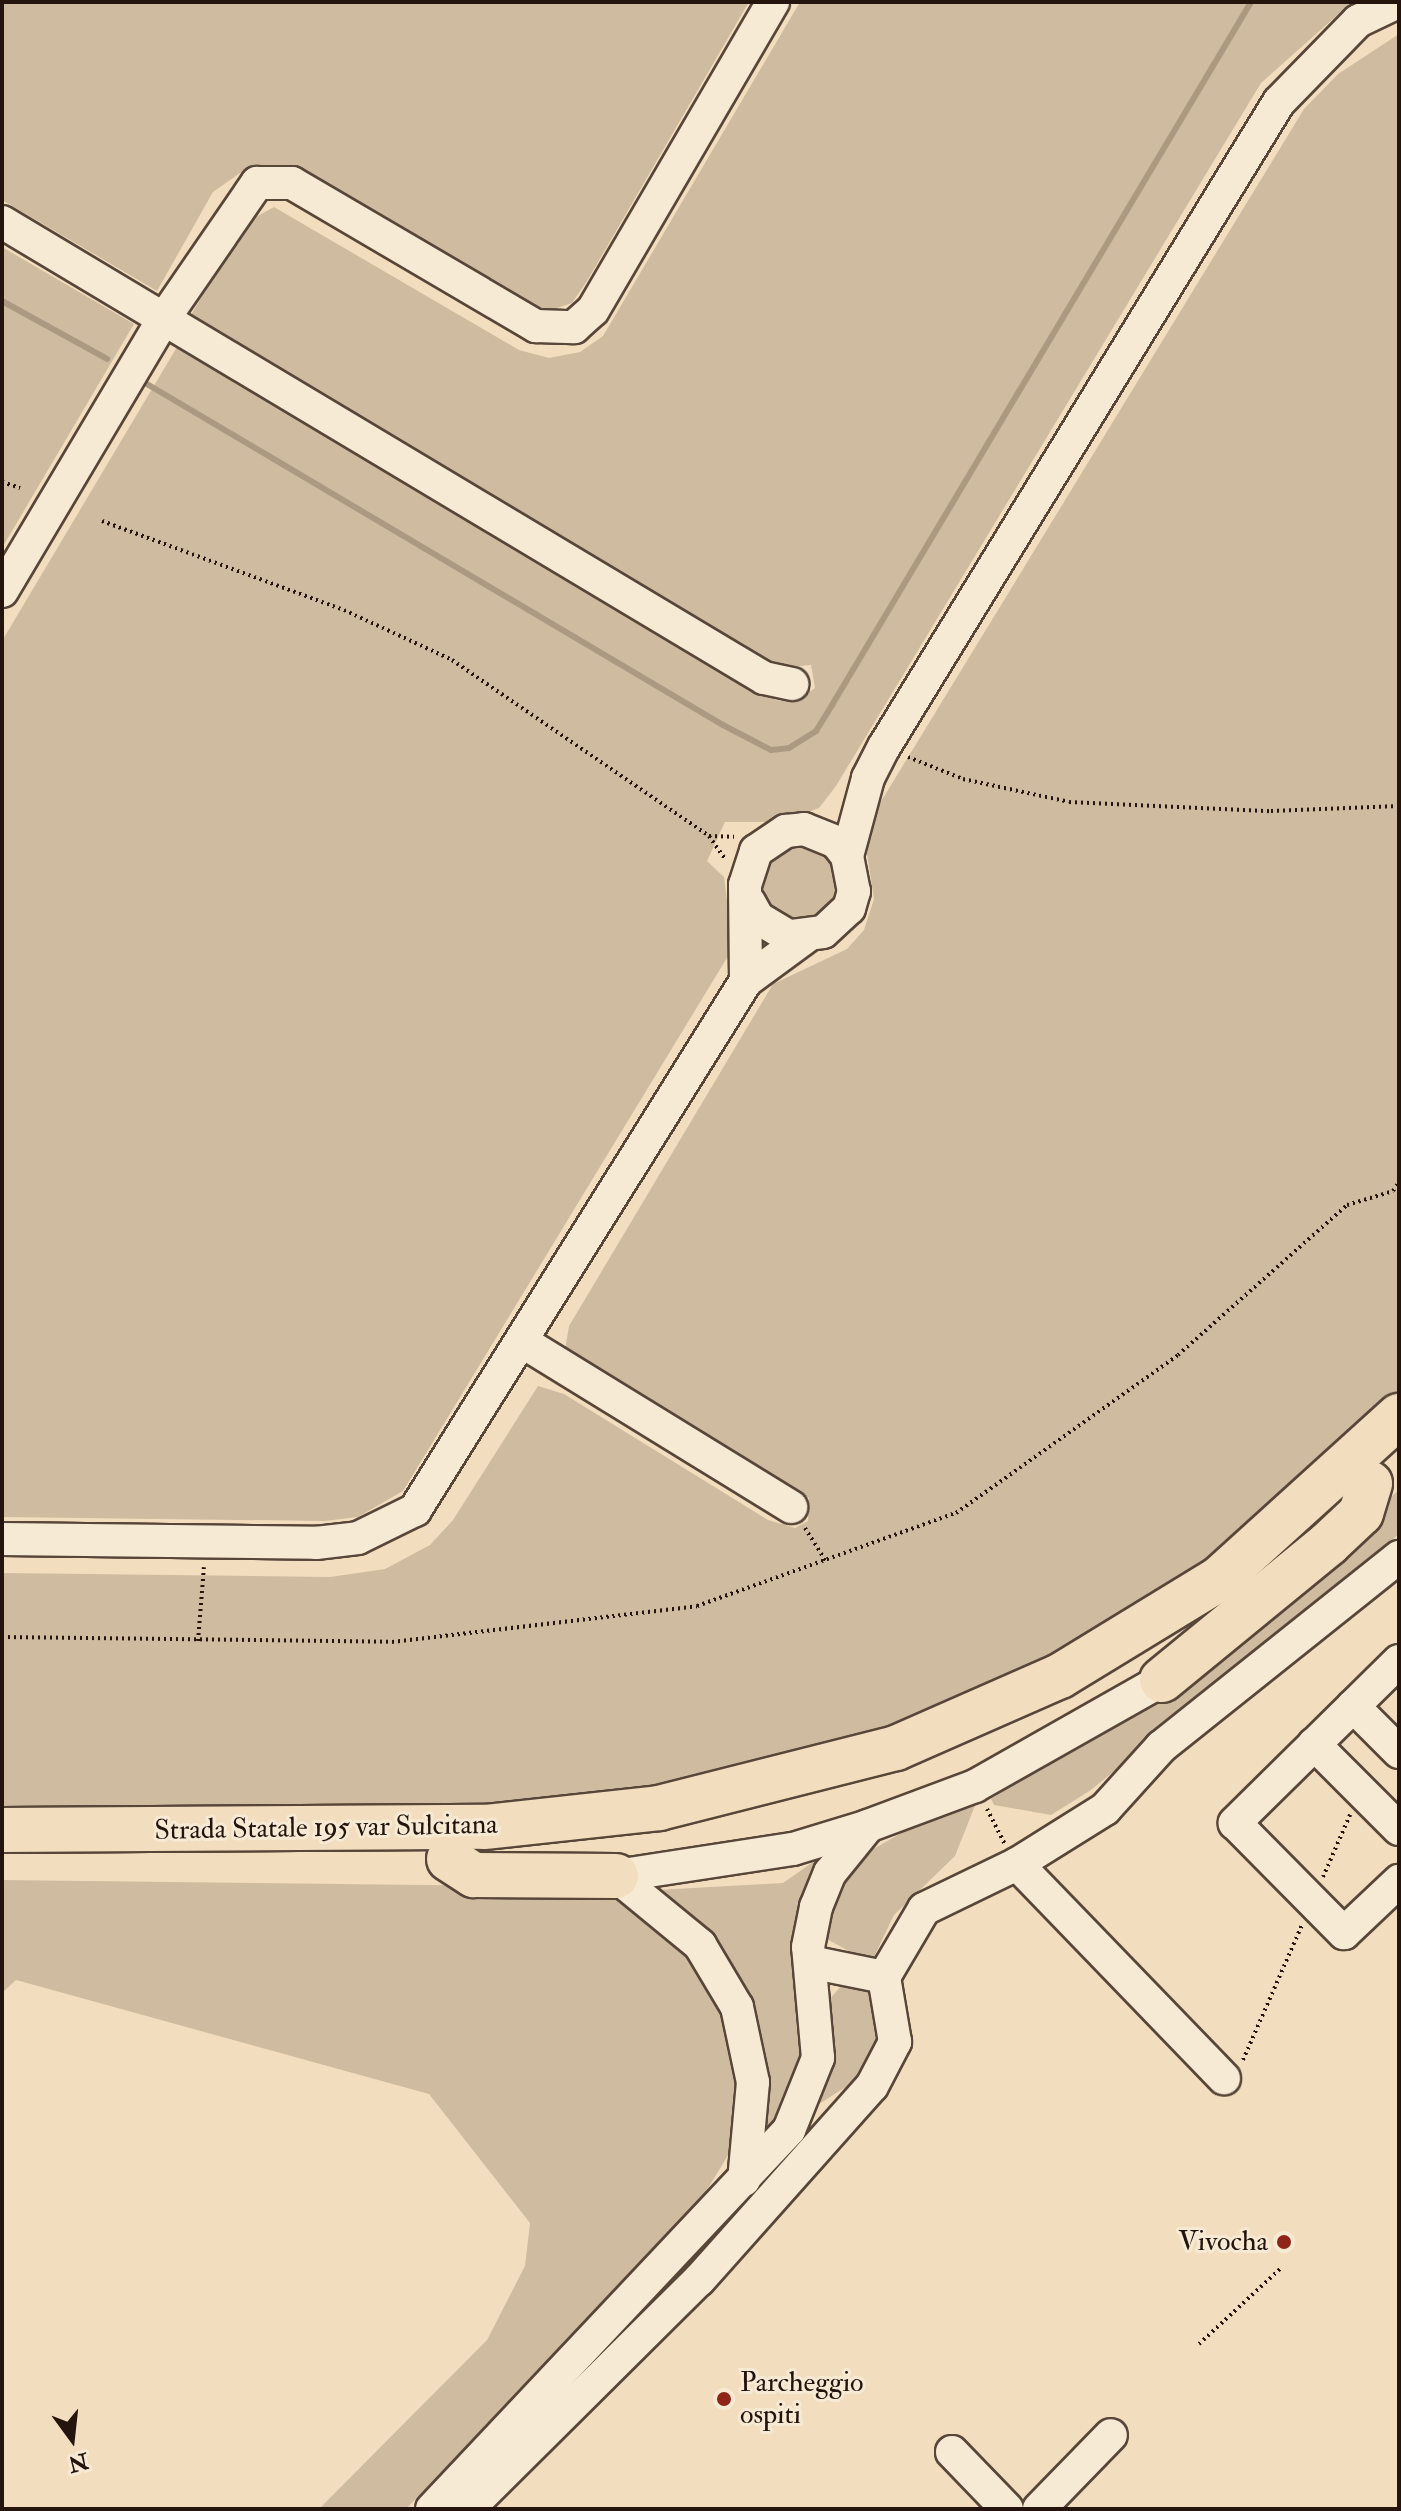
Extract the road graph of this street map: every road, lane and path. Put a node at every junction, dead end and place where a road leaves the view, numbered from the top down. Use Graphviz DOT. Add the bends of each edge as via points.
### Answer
graph roads {
  1 [pos="773,2"];
  2 [pos="1398,2"];
  3 [pos="2,222"];
  4 [pos="165,317"];
  5 [pos="2,482"];
  6 [pos="20,488"];
  7 [pos="102,521"];
  8 [pos="2,591"];
  9 [pos="792,684"];
  10 [pos="884,747"];
  11 [pos="868,778"];
  12 [pos="1399,806"];
  13 [pos="804,829"];
  14 [pos="709,836"];
  15 [pos="847,856"];
  16 [pos="749,902"];
  17 [pos="806,937"];
  18 [pos="746,981"];
  19 [pos="1399,1182"];
  20 [pos="523,1342"];
  21 [pos="1399,1416"];
  22 [pos="1384,1469"];
  23 [pos="791,1507"];
  24 [pos="2,1539"];
  25 [pos="206,1541"];
  26 [pos="1399,1557"];
  27 [pos="827,1563"];
  28 [pos="2,1637"];
  29 [pos="198,1641"];
  30 [pos="1399,1661"];
  31 [pos="1162,1680"];
  32 [pos="1353,1706"];
  33 [pos="1314,1744"];
  34 [pos="1399,1752"];
  35 [pos="975,1786"];
  36 [pos="868,1826"];
  37 [pos="1399,1829"];
  38 [pos="2,1830"];
  39 [pos="2,1859"];
  40 [pos="449,1859"];
  41 [pos="1017,1864"];
  42 [pos="616,1876"];
  43 [pos="1399,1881"];
  44 [pos="810,1962"];
  45 [pos="884,1977"];
  46 [pos="1224,2078"];
  47 [pos="744,2180"];
  48 [pos="1281,2268"];
  49 [pos="1199,2344"];
  50 [pos="1111,2435"];
  51 [pos="952,2452"];
  52 [pos="454,2505"];
  53 [pos="1007,2509"];
  54 [pos="1039,2509"];
  1 -- 4 [label="street" via="593,310 574,327 536,326 280,178 247,190"];
  2 -- 10 [label="street" via="1358,21 1279,102"];
  3 -- 4 [label="street"];
  4 -- 8 [label="street"];
  4 -- 9 [label="street" via="764,678"];
  5 -- 6 [label="path"];
  7 -- 14 [label="path" via="344,610 452,660"];
  10 -- 11 [label="street"];
  10 -- 12 [label="path" via="963,779 1069,802 1271,811"];
  11 -- 13 [label="street"];
  11 -- 15 [label="street"];
  13 -- 15 [label="street" via="829,838"];
  13 -- 16 [label="street" via="769,838 756,851 748,867"];
  15 -- 17 [label="street" via="854,891 849,908 831,927"];
  16 -- 17 [label="street" via="771,930"];
  16 -- 18 [label="street"];
  17 -- 18 [label="street"];
  18 -- 20 [label="street"];
  19 -- 27 [label="path" via="1393,1191 1347,1205 1178,1355 956,1513"];
  20 -- 23 [label="street"];
  20 -- 25 [label="street" via="434,1487 390,1528 316,1543"];
  21 -- 38 [label="highway, Strada Statale 195 var Sulcitana" via="1219,1579 1060,1676 882,1753 659,1808 485,1827"];
  22 -- 31 [label="highway" via="1361,1513"];
  22 -- 40 [label="highway, Strada Statale 195 var Sulcitana" via="1234,1599 1072,1701 992,1740 840,1795 737,1821"];
  23 -- 27 [label="path"];
  24 -- 25 [label="street"];
  25 -- 29 [label="path"];
  26 -- 41 [label="street" via="1161,1747 1105,1809"];
  27 -- 29 [label="path" via="697,1606 392,1642"];
  28 -- 29 [label="path"];
  30 -- 32 [label="street"];
  31 -- 35 [label="street"];
  32 -- 33 [label="street"];
  32 -- 34 [label="street"];
  33 -- 37 [label="street"];
  33 -- 43 [label="street" via="1235,1823 1344,1933"];
  35 -- 36 [label="street"];
  35 -- 41 [label="path"];
  36 -- 42 [label="street" via="793,1849"];
  36 -- 44 [label="street" via="830,1873 816,1907"];
  39 -- 40 [label="highway, Strada Statale 195 var Sulcitana"];
  40 -- 42 [label="highway" via="474,1875"];
  41 -- 45 [label="street" via="924,1909"];
  41 -- 46 [label="street"];
  42 -- 47 [label="street" via="700,1945 737,2007 753,2082"];
  44 -- 45 [label="street"];
  44 -- 47 [label="street" via="818,2058 809,2094 789,2130"];
  45 -- 52 [label="street" via="895,2042 872,2086 699,2280"];
  47 -- 52 [label="street"];
  48 -- 49 [label="path"];
  50 -- 54 [label="street"];
  51 -- 53 [label="street"];
}
